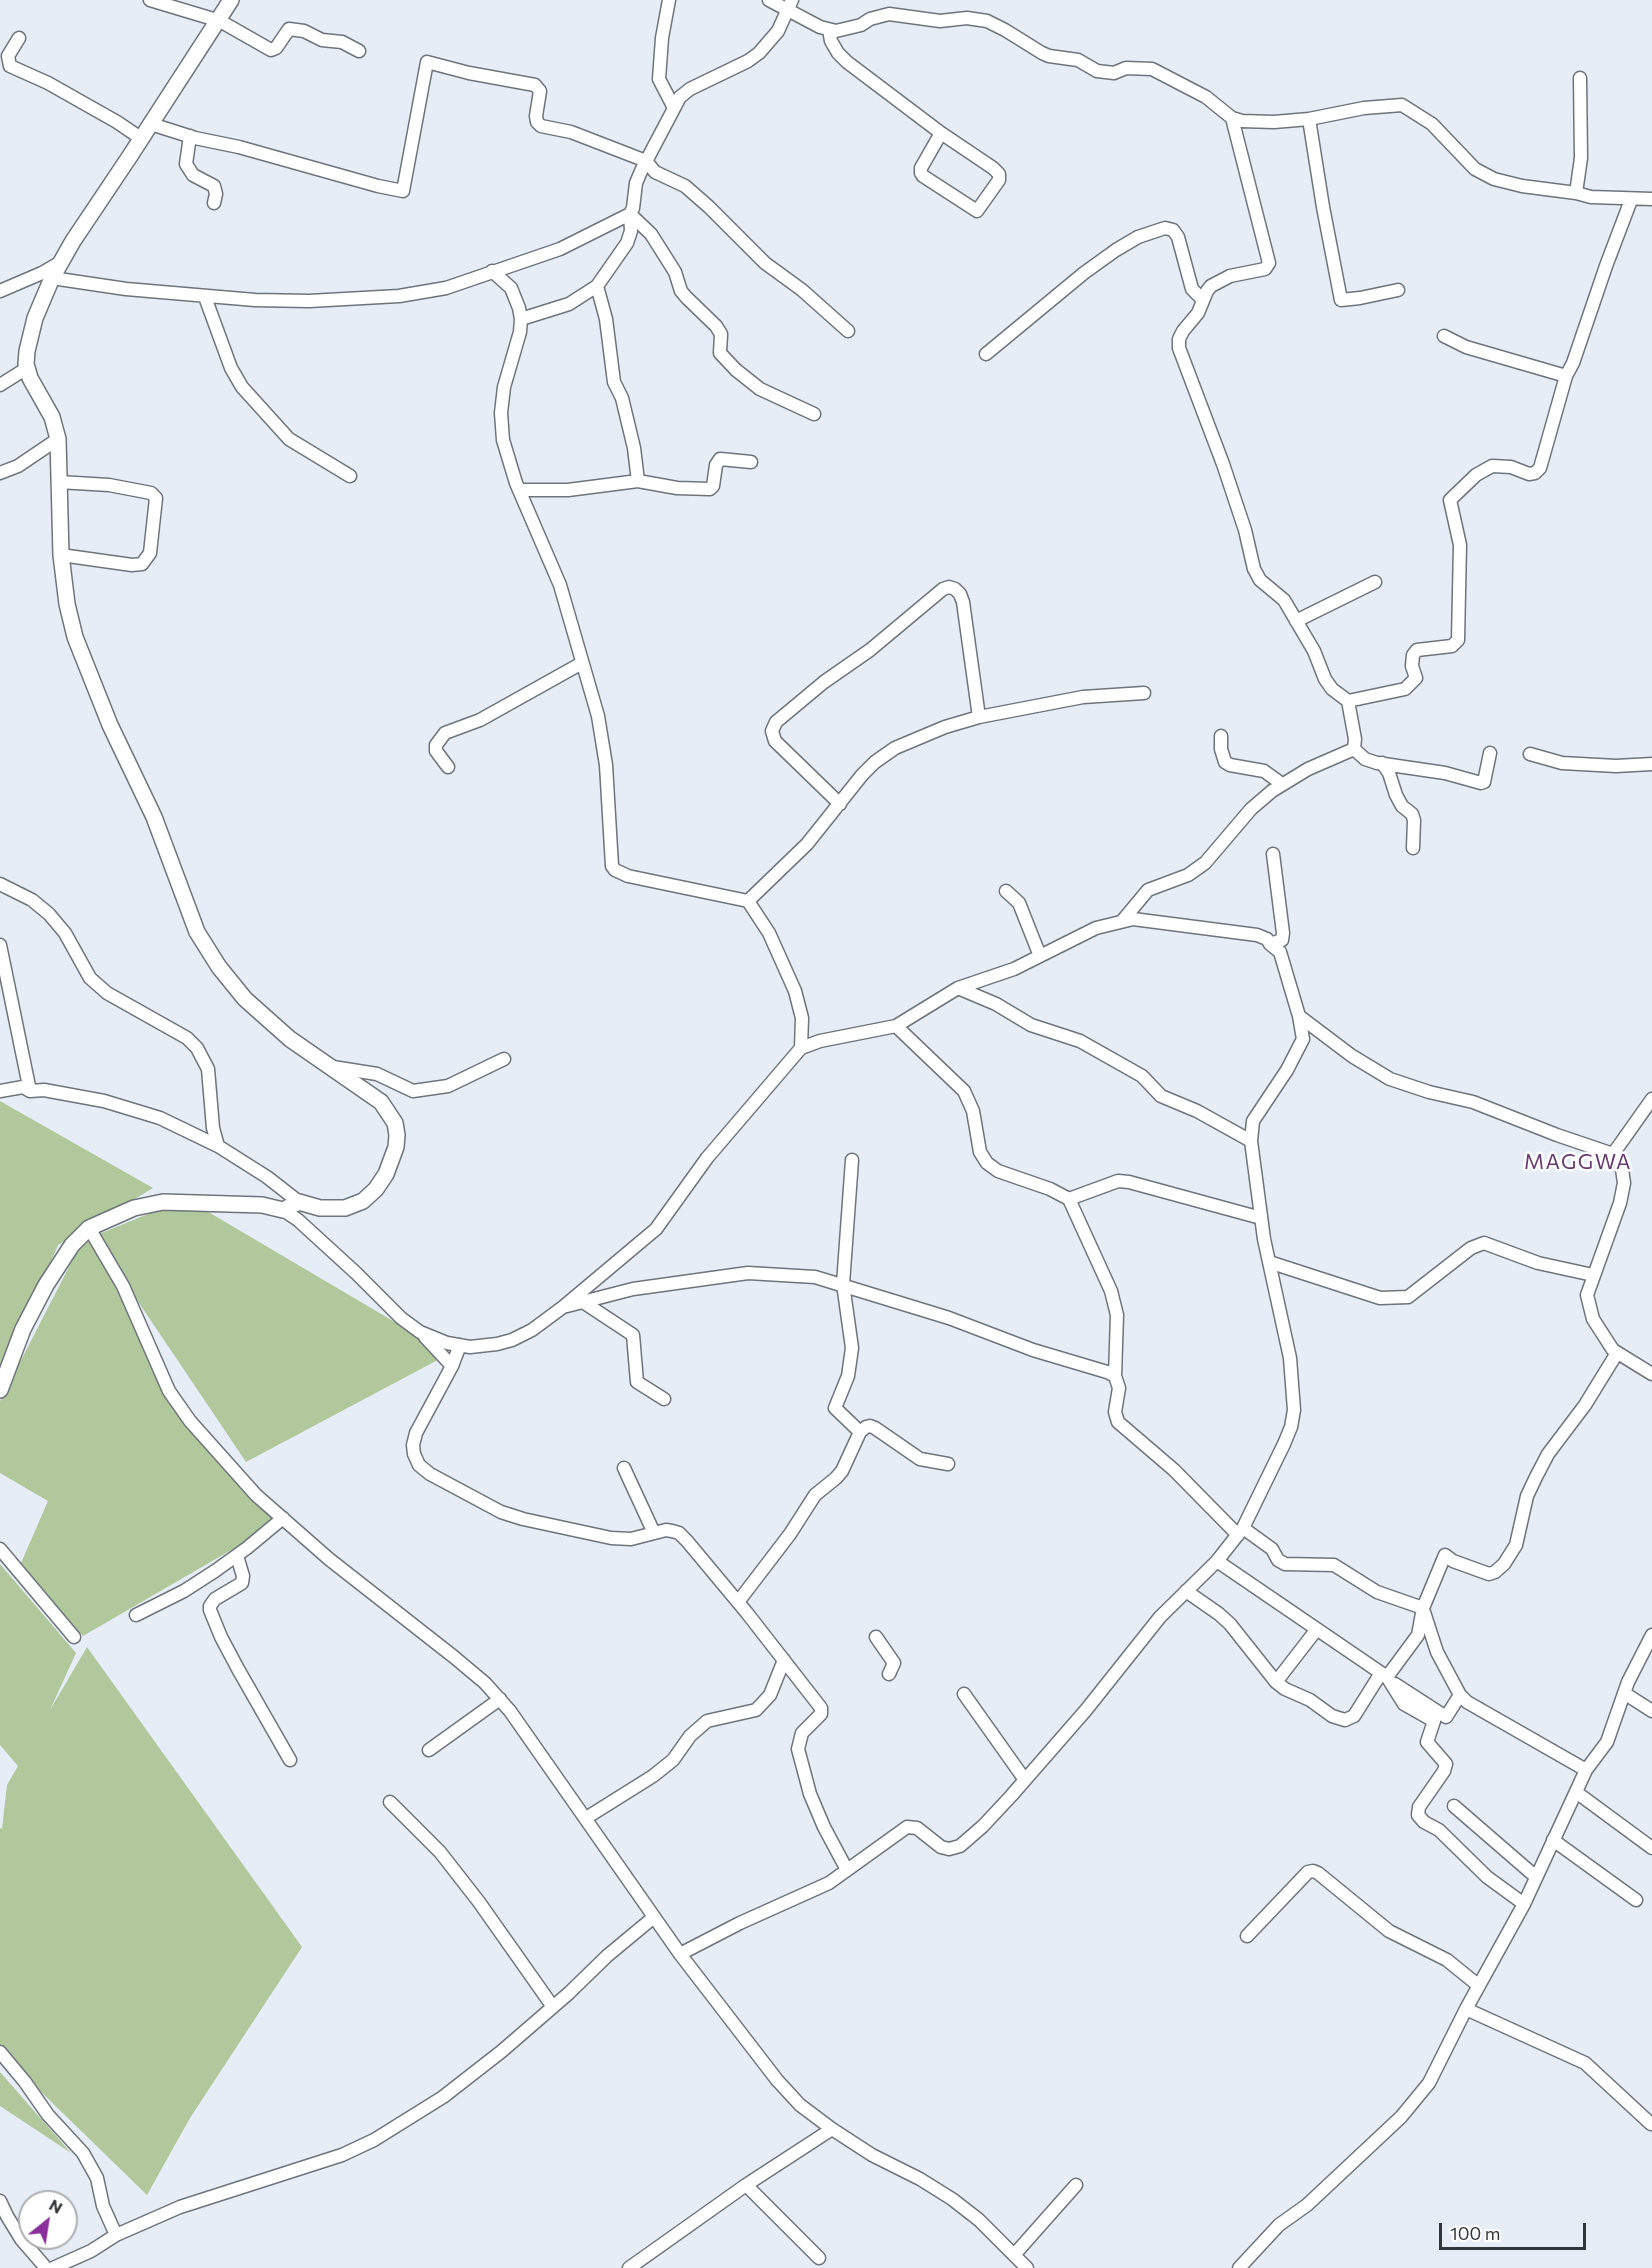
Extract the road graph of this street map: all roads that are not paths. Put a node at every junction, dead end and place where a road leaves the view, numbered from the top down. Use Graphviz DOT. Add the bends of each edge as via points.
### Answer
graph roads {
  1 [pos="150,0"];
  2 [pos="231,0"];
  3 [pos="669,0"];
  4 [pos="769,0"];
  5 [pos="790,5"];
  6 [pos="829,30"];
  7 [pos="19,38"];
  8 [pos="359,51"];
  9 [pos="1580,78"];
  10 [pos="674,108"];
  11 [pos="1232,118"];
  12 [pos="1309,119"];
  13 [pos="151,124"];
  14 [pos="941,132"];
  15 [pos="190,136"];
  16 [pos="142,139"];
  17 [pos="646,161"];
  18 [pos="1576,193"];
  19 [pos="1631,200"];
  20 [pos="1652,200"];
  21 [pos="213,203"];
  22 [pos="630,214"];
  23 [pos="61,262"];
  24 [pos="492,272"];
  25 [pos="52,278"];
  26 [pos="597,286"];
  27 [pos="1398,290"];
  28 [pos="0,291"];
  29 [pos="205,297"];
  30 [pos="1203,300"];
  31 [pos="521,319"];
  32 [pos="848,332"];
  33 [pos="1444,336"];
  34 [pos="986,354"];
  35 [pos="27,368"];
  36 [pos="1566,376"];
  37 [pos="0,385"];
  38 [pos="814,414"];
  39 [pos="58,439"];
  40 [pos="751,462"];
  41 [pos="0,473"];
  42 [pos="350,476"];
  43 [pos="638,481"];
  44 [pos="59,482"];
  45 [pos="519,489"];
  46 [pos="61,555"];
  47 [pos="1375,582"];
  48 [pos="1296,621"];
  49 [pos="582,663"];
  50 [pos="1144,693"];
  51 [pos="1348,701"];
  52 [pos="979,717"];
  53 [pos="1221,736"];
  54 [pos="1354,749"];
  55 [pos="1490,753"];
  56 [pos="1530,754"];
  57 [pos="1382,763"];
  58 [pos="1652,764"];
  59 [pos="448,767"];
  60 [pos="1282,784"];
  61 [pos="840,804"];
  62 [pos="1413,848"];
  63 [pos="1273,854"];
  64 [pos="0,884"];
  65 [pos="1006,891"];
  66 [pos="748,901"];
  67 [pos="1123,920"];
  68 [pos="1270,944"];
  69 [pos="0,945"];
  70 [pos="1040,957"];
  71 [pos="958,988"];
  72 [pos="1299,1016"];
  73 [pos="896,1026"];
  74 [pos="801,1048"];
  75 [pos="504,1059"];
  76 [pos="333,1067"];
  77 [pos="0,1091"];
  78 [pos="30,1091"];
  79 [pos="1652,1099"];
  80 [pos="1251,1141"];
  81 [pos="218,1146"];
  82 [pos="1613,1154"];
  83 [pos="852,1160"];
  84 [pos="1068,1199"];
  85 [pos="299,1202"];
  86 [pos="283,1210"];
  87 [pos="1261,1218"];
  88 [pos="89,1228"];
  89 [pos="1269,1262"];
  90 [pos="1593,1275"];
  91 [pos="843,1284"];
  92 [pos="583,1302"];
  93 [pos="563,1307"];
  94 [pos="420,1332"];
  95 [pos="460,1345"];
  96 [pos="1617,1353"];
  97 [pos="452,1366"];
  98 [pos="1652,1374"];
  99 [pos="1115,1376"];
  100 [pos="0,1390"];
  101 [pos="664,1399"];
  102 [pos="860,1432"];
  103 [pos="948,1464"];
  104 [pos="624,1468"];
  105 [pos="283,1518"];
  106 [pos="1241,1531"];
  107 [pos="654,1533"];
  108 [pos="0,1549"];
  109 [pos="237,1556"];
  110 [pos="1217,1561"];
  111 [pos="1186,1591"];
  112 [pos="738,1602"];
  113 [pos="1423,1608"];
  114 [pos="136,1615"];
  115 [pos="1317,1629"];
  116 [pos="1652,1635"];
  117 [pos="876,1636"];
  118 [pos="74,1637"];
  119 [pos="784,1660"];
  120 [pos="890,1674"];
  121 [pos="1387,1677"];
  122 [pos="1276,1682"];
  123 [pos="1624,1693"];
  124 [pos="964,1694"];
  125 [pos="1460,1695"];
  126 [pos="500,1699"];
  127 [pos="1652,1711"];
  128 [pos="429,1750"];
  129 [pos="290,1760"];
  130 [pos="1587,1770"];
  131 [pos="1025,1780"];
  132 [pos="1576,1792"];
  133 [pos="390,1802"];
  134 [pos="1454,1806"];
  135 [pos="586,1818"];
  136 [pos="1553,1840"];
  137 [pos="1652,1848"];
  138 [pos="847,1870"];
  139 [pos="1536,1877"];
  140 [pos="1636,1900"];
  141 [pos="1524,1904"];
  142 [pos="654,1917"];
  143 [pos="1247,1936"];
  144 [pos="680,1954"];
  145 [pos="1479,1986"];
  146 [pos="553,2007"];
  147 [pos="1466,2009"];
  148 [pos="0,2052"];
  149 [pos="1651,2124"];
  150 [pos="832,2129"];
  151 [pos="746,2185"];
  152 [pos="1076,2185"];
  153 [pos="0,2201"];
  154 [pos="116,2235"];
  155 [pos="1014,2255"];
  156 [pos="819,2258"];
  157 [pos="60,2267"];
  158 [pos="46,2268"];
  159 [pos="629,2268"];
  160 [pos="1027,2268"];
  161 [pos="1239,2268"];
  1 -- 8 [label="street" via="220,21 271,50 289,29 342,42"];
  2 -- 13 [label="street"];
  3 -- 10 [label="street" via="659,79"];
  4 -- 5 [label="street"];
  5 -- 6 [label="street"];
  5 -- 10 [label="street" via="778,31 759,53 690,89"];
  6 -- 11 [label="street" via="841,31 889,14 940,21 977,19 1005,30 1049,56 1078,60 1097,71 1152,69 1206,97"];
  6 -- 14 [label="street" via="831,41 847,62"];
  7 -- 16 [label="street" via="8,56 10,66"];
  9 -- 18 [label="street" via="1581,158"];
  10 -- 17 [label="street"];
  11 -- 12 [label="street" via="1254,122"];
  11 -- 30 [label="street" via="1269,263 1263,270 1215,283"];
  12 -- 18 [label="street" via="1402,105 1432,124 1484,174 1522,186"];
  12 -- 27 [label="street" via="1341,300"];
  13 -- 15 [label="street"];
  13 -- 16 [label="street"];
  14 -- 14 [label="street" via="999,174 999,180 977,211 921,172"];
  15 -- 17 [label="street" via="403,191 427,62 535,85 540,91 537,122 542,126"];
  15 -- 21 [label="street" via="186,164 193,176 214,186"];
  16 -- 23 [label="street"];
  17 -- 22 [label="street" via="636,183"];
  17 -- 32 [label="street" via="656,172 685,186 710,207 765,263"];
  18 -- 19 [label="street"];
  19 -- 20 [label="street"];
  19 -- 36 [label="street"];
  22 -- 24 [label="street" via="560,249"];
  22 -- 26 [label="street" via="627,243"];
  22 -- 38 [label="street" via="651,234 675,272 681,291 716,326 721,334 720,353 760,389"];
  23 -- 25 [label="street"];
  23 -- 28 [label="street"];
  24 -- 29 [label="street" via="446,288 399,296 309,301"];
  24 -- 31 [label="street" via="511,288"];
  25 -- 29 [label="street"];
  25 -- 35 [label="street" via="35,318"];
  26 -- 31 [label="street" via="568,304"];
  26 -- 43 [label="street"];
  29 -- 42 [label="street" via="242,387 289,439"];
  30 -- 34 [label="street" via="1192,289 1178,237 1166,228 1138,237 1084,273"];
  30 -- 48 [label="street" via="1183,331 1179,348 1223,464 1254,569 1260,580 1284,600"];
  31 -- 45 [label="street" via="501,413 504,440"];
  33 -- 36 [label="street" via="1466,347"];
  35 -- 37 [label="street"];
  35 -- 39 [label="street"];
  36 -- 51 [label="street" via="1540,468 1529,474 1511,467 1492,466 1476,475 1450,500 1460,545 1458,640 1452,646 1417,650 1412,666 1416,677 1405,689"];
  39 -- 41 [label="street" via="18,466"];
  39 -- 44 [label="street"];
  40 -- 43 [label="street" via="720,459 710,489"];
  43 -- 45 [label="street" via="568,490"];
  44 -- 46 [label="street"];
  44 -- 46 [label="street" via="109,485 152,493 156,498 150,553 142,564"];
  45 -- 49 [label="street" via="560,585"];
  46 -- 76 [label="street" via="67,604 78,647 154,817 197,932 245,999 290,1039"];
  47 -- 48 [label="street"];
  48 -- 51 [label="street" via="1325,679"];
  49 -- 59 [label="street" via="480,720 445,734 436,751"];
  49 -- 66 [label="street" via="603,740 612,866 628,876"];
  50 -- 52 [label="street" via="1083,697"];
  51 -- 54 [label="street"];
  52 -- 61 [label="street" via="924,734 884,755 862,775"];
  52 -- 61 [label="street" via="963,602 956,589 949,587 776,722 772,731 775,741"];
  53 -- 60 [label="street" via="1225,762 1264,771"];
  54 -- 57 [label="street" via="1365,759"];
  54 -- 60 [label="street"];
  55 -- 57 [label="street" via="1481,783"];
  56 -- 58 [label="street" via="1562,763"];
  57 -- 62 [label="street" via="1402,806 1412,814"];
  60 -- 67 [label="street" via="1251,809 1205,863 1188,875 1148,890"];
  61 -- 66 [label="street" via="807,844"];
  63 -- 68 [label="street" via="1284,929 1282,940"];
  64 -- 81 [label="street" via="50,914 90,978 107,993 187,1038 197,1048 208,1069"];
  65 -- 70 [label="street" via="1019,903"];
  66 -- 74 [label="street" via="769,933 795,991 802,1018"];
  67 -- 68 [label="street" via="1149,919 1257,935"];
  67 -- 70 [label="street" via="1096,928"];
  68 -- 72 [label="street" via="1280,952"];
  69 -- 78 [label="street"];
  70 -- 71 [label="street"];
  71 -- 73 [label="street"];
  71 -- 80 [label="street" via="1031,1025 1080,1041 1142,1076 1161,1096"];
  72 -- 80 [label="street" via="1303,1039 1252,1121"];
  72 -- 82 [label="street" via="1390,1079 1493,1109"];
  73 -- 74 [label="street"];
  73 -- 84 [label="street" via="964,1090 973,1111 980,1152 987,1164"];
  74 -- 93 [label="street" via="718,1144 656,1229"];
  75 -- 76 [label="street" via="448,1086 413,1091 377,1074"];
  76 -- 85 [label="street" via="390,1112 396,1129 396,1147 386,1174 363,1201 332,1210"];
  77 -- 78 [label="street" via="23,1087"];
  78 -- 81 [label="street" via="104,1101 160,1118"];
  79 -- 82 [label="street"];
  80 -- 87 [label="street"];
  81 -- 85 [label="street"];
  82 -- 90 [label="street" via="1621,1162 1624,1183"];
  83 -- 91 [label="street"];
  84 -- 87 [label="street" via="1118,1181 1129,1182"];
  84 -- 99 [label="street" via="1111,1291 1117,1315"];
  85 -- 86 [label="street"];
  86 -- 88 [label="street" via="262,1205 163,1202 134,1208"];
  86 -- 94 [label="street"];
  87 -- 89 [label="street"];
  88 -- 100 [label="street" via="72,1245 46,1286 23,1329"];
  88 -- 105 [label="street" via="123,1286 169,1391 214,1451"];
  89 -- 90 [label="street" via="1380,1298 1408,1297 1471,1248 1484,1243 1549,1266"];
  89 -- 106 [label="street" via="1290,1358 1294,1410 1284,1444"];
  90 -- 96 [label="street" via="1587,1295 1589,1309"];
  91 -- 92 [label="street" via="782,1274 728,1274 633,1288"];
  91 -- 99 [label="street"];
  91 -- 102 [label="street" via="852,1348 848,1376 835,1408"];
  92 -- 93 [label="street"];
  92 -- 101 [label="street" via="633,1335 637,1382"];
  93 -- 95 [label="street" via="512,1340"];
  94 -- 95 [label="street"];
  94 -- 97 [label="street"];
  95 -- 97 [label="street"];
  96 -- 98 [label="street"];
  96 -- 113 [label="street" via="1548,1454 1527,1496 1516,1545 1504,1564 1489,1574 1445,1555"];
  97 -- 107 [label="street" via="416,1433 413,1445 419,1465 501,1512 523,1519 611,1538 632,1539"];
  99 -- 106 [label="street" via="1119,1388 1115,1412 1118,1422"];
  102 -- 103 [label="street" via="870,1426 920,1459"];
  102 -- 112 [label="street" via="842,1471 815,1495"];
  104 -- 107 [label="street"];
  105 -- 109 [label="street"];
  105 -- 126 [label="street"];
  106 -- 110 [label="street"];
  106 -- 113 [label="street" via="1272,1549 1285,1564 1334,1565 1377,1592"];
  107 -- 112 [label="street" via="679,1533"];
  108 -- 118 [label="street"];
  109 -- 114 [label="street" via="184,1591"];
  109 -- 129 [label="street" via="242,1583 215,1599 210,1610 238,1669"];
  110 -- 111 [label="street"];
  110 -- 115 [label="street"];
  111 -- 122 [label="street" via="1230,1624"];
  111 -- 131 [label="street" via="1135,1646"];
  112 -- 119 [label="street"];
  113 -- 121 [label="street" via="1418,1635"];
  113 -- 125 [label="street" via="1437,1652"];
  115 -- 121 [label="street"];
  115 -- 122 [label="street"];
  116 -- 123 [label="street"];
  117 -- 120 [label="street" via="894,1663"];
  119 -- 135 [label="street" via="770,1695 756,1710 707,1721 673,1760"];
  119 -- 138 [label="street" via="821,1708 821,1714 802,1733 798,1749 810,1794"];
  121 -- 122 [label="street" via="1354,1716 1345,1720"];
  121 -- 125 [label="street" via="1446,1717"];
  121 -- 141 [label="street" via="1404,1704 1434,1721 1426,1742 1446,1764 1418,1815 1487,1877"];
  123 -- 127 [label="street"];
  123 -- 130 [label="street" via="1607,1742"];
  124 -- 131 [label="street"];
  125 -- 130 [label="street"];
  126 -- 128 [label="street"];
  126 -- 135 [label="street"];
  130 -- 132 [label="street"];
  131 -- 138 [label="street" via="960,1846 941,1847 917,1828 908,1827"];
  132 -- 136 [label="street"];
  132 -- 137 [label="street"];
  133 -- 146 [label="street" via="440,1852"];
  134 -- 139 [label="street"];
  135 -- 142 [label="street"];
  136 -- 139 [label="street"];
  136 -- 140 [label="street"];
  138 -- 144 [label="street" via="829,1883"];
  139 -- 141 [label="street"];
  141 -- 145 [label="street"];
  142 -- 144 [label="street"];
  142 -- 146 [label="street"];
  143 -- 145 [label="street" via="1313,1870 1389,1931 1447,1960"];
  144 -- 150 [label="street" via="777,2080 800,2105"];
  145 -- 147 [label="street"];
  146 -- 154 [label="street" via="442,2097 374,2140 342,2155 180,2207"];
  147 -- 149 [label="street" via="1585,2063"];
  147 -- 161 [label="street" via="1429,2083 1413,2105 1330,2184 1279,2225"];
  148 -- 154 [label="street" via="83,2153 97,2178 103,2206"];
  150 -- 151 [label="street"];
  150 -- 155 [label="street" via="952,2199"];
  151 -- 156 [label="street"];
  151 -- 159 [label="street"];
  152 -- 155 [label="street"];
  153 -- 158 [label="street" via="21,2239"];
  154 -- 157 [label="street"];
  155 -- 160 [label="street"];
}
